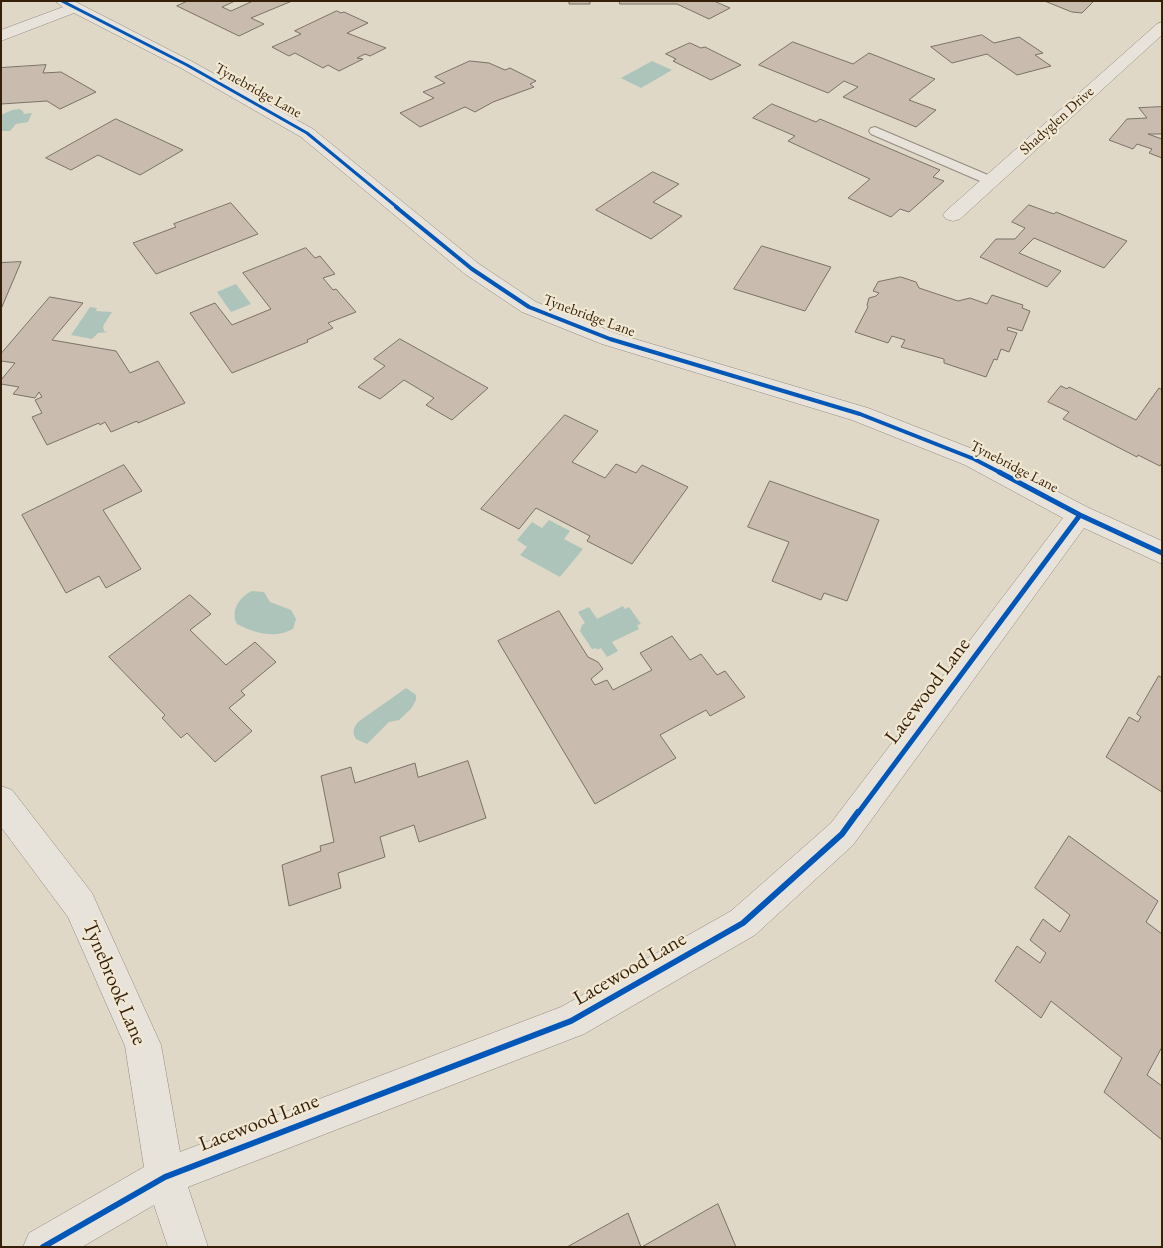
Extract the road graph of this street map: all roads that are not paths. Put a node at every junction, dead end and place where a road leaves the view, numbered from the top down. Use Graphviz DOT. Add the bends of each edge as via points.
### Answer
graph roads {
  1 [pos="68,4"];
  2 [pos="1162,27"];
  3 [pos="1,36"];
  4 [pos="875,131"];
  5 [pos="991,181"];
  6 [pos="953,215"];
  7 [pos="1080,515"];
  8 [pos="1162,553"];
  9 [pos="1,801"];
  10 [pos="165,1177"];
  11 [pos="43,1247"];
  12 [pos="188,1247"];
  1 -- 3 [label="street"];
  1 -- 7 [label="street, Tynebridge Lane" via="187,65 307,133 472,269 530,308 610,339 860,414 974,459"];
  2 -- 5 [label="street, Shadyglen Drive"];
  4 -- 5 [label="lane"];
  5 -- 6 [label="street, Shadyglen Drive"];
  7 -- 8 [label="street, Tynebridge Lane"];
  7 -- 10 [label="street, Lacewood Lane" via="842,834 743,924 571,1021"];
  9 -- 10 [label="street, Tynebrook Lane" via="80,905 143,1045"];
  10 -- 11 [label="street, Lacewood Lane"];
  10 -- 12 [label="street, Tynebrook Lane"];
}
